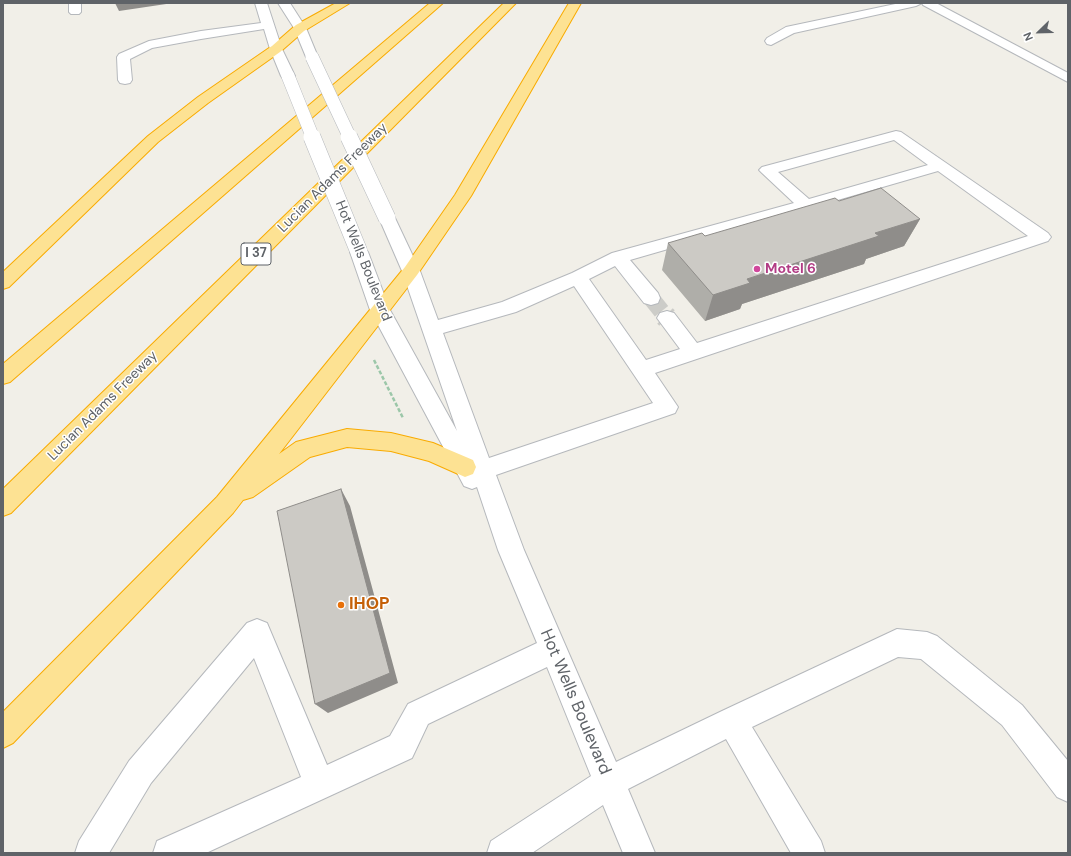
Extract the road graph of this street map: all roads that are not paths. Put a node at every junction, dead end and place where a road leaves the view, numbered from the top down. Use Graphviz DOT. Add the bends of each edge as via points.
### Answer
graph roads {
  1 [pos="261,3"];
  2 [pos="284,3"];
  3 [pos="344,3"];
  4 [pos="437,3"];
  5 [pos="510,3"];
  6 [pos="575,3"];
  7 [pos="916,3"];
  8 [pos="927,3"];
  9 [pos="269,25"];
  10 [pos="300,28"];
  11 [pos="771,41"];
  12 [pos="276,49"];
  13 [pos="1068,78"];
  14 [pos="124,80"];
  15 [pos="940,166"];
  16 [pos="806,205"];
  17 [pos="618,257"];
  18 [pos="411,270"];
  19 [pos="578,276"];
  20 [pos="3,283"];
  21 [pos="650,298"];
  22 [pos="380,310"];
  23 [pos="667,318"];
  24 [pos="432,328"];
  25 [pos="693,352"];
  26 [pos="642,369"];
  27 [pos="3,376"];
  28 [pos="474,469"];
  29 [pos="3,505"];
  30 [pos="225,505"];
  31 [pos="553,650"];
  32 [pos="732,721"];
  33 [pos="3,733"];
  34 [pos="609,782"];
  35 [pos="319,784"];
  36 [pos="1068,786"];
  37 [pos="91,853"];
  38 [pos="169,853"];
  39 [pos="503,853"];
  40 [pos="639,853"];
  41 [pos="810,853"];
  1 -- 9 [label="street, Hot Wells Boulevard"];
  2 -- 10 [label="street, Hot Wells Boulevard"];
  3 -- 10 [label="highway"];
  4 -- 27 [label="highway"];
  5 -- 29 [label="highway, Lucian Adams Freeway / I 37"];
  6 -- 18 [label="highway" via="463,196"];
  7 -- 11 [label="street" via="790,30"];
  8 -- 13 [label="street"];
  9 -- 12 [label="street, Hot Wells Boulevard"];
  9 -- 14 [label="street" via="200,34 149,45 123,57"];
  10 -- 12 [label="highway"];
  10 -- 18 [label="street, Hot Wells Boulevard, bridge"];
  12 -- 20 [label="highway" via="153,139"];
  12 -- 22 [label="street, Hot Wells Boulevard, bridge"];
  15 -- 16 [label="street"];
  15 -- 16 [label="street" via="896,135 767,170"];
  15 -- 25 [label="street" via="1042,237"];
  16 -- 17 [label="street"];
  17 -- 19 [label="street"];
  17 -- 21 [label="street"];
  18 -- 22 [label="highway"];
  18 -- 24 [label="street, Hot Wells Boulevard"];
  19 -- 24 [label="street" via="509,307"];
  19 -- 26 [label="street"];
  22 -- 28 [label="street, Hot Wells Boulevard"];
  22 -- 30 [label="highway"];
  23 -- 25 [label="street"];
  24 -- 28 [label="street, Hot Wells Boulevard"];
  25 -- 26 [label="street"];
  26 -- 28 [label="street" via="667,407"];
  28 -- 30 [label="highway" via="433,453 390,442 347,438 304,449"];
  28 -- 31 [label="street, Hot Wells Boulevard"];
  30 -- 33 [label="highway"];
  31 -- 34 [label="street, Hot Wells Boulevard"];
  31 -- 35 [label="street" via="418,714 401,747"];
  32 -- 34 [label="street"];
  32 -- 36 [label="street" via="897,644 927,646 1012,715"];
  32 -- 41 [label="street"];
  34 -- 39 [label="street"];
  34 -- 40 [label="street, Hot Wells Boulevard"];
  35 -- 37 [label="street" via="257,633 140,772"];
  35 -- 38 [label="street"];
}
